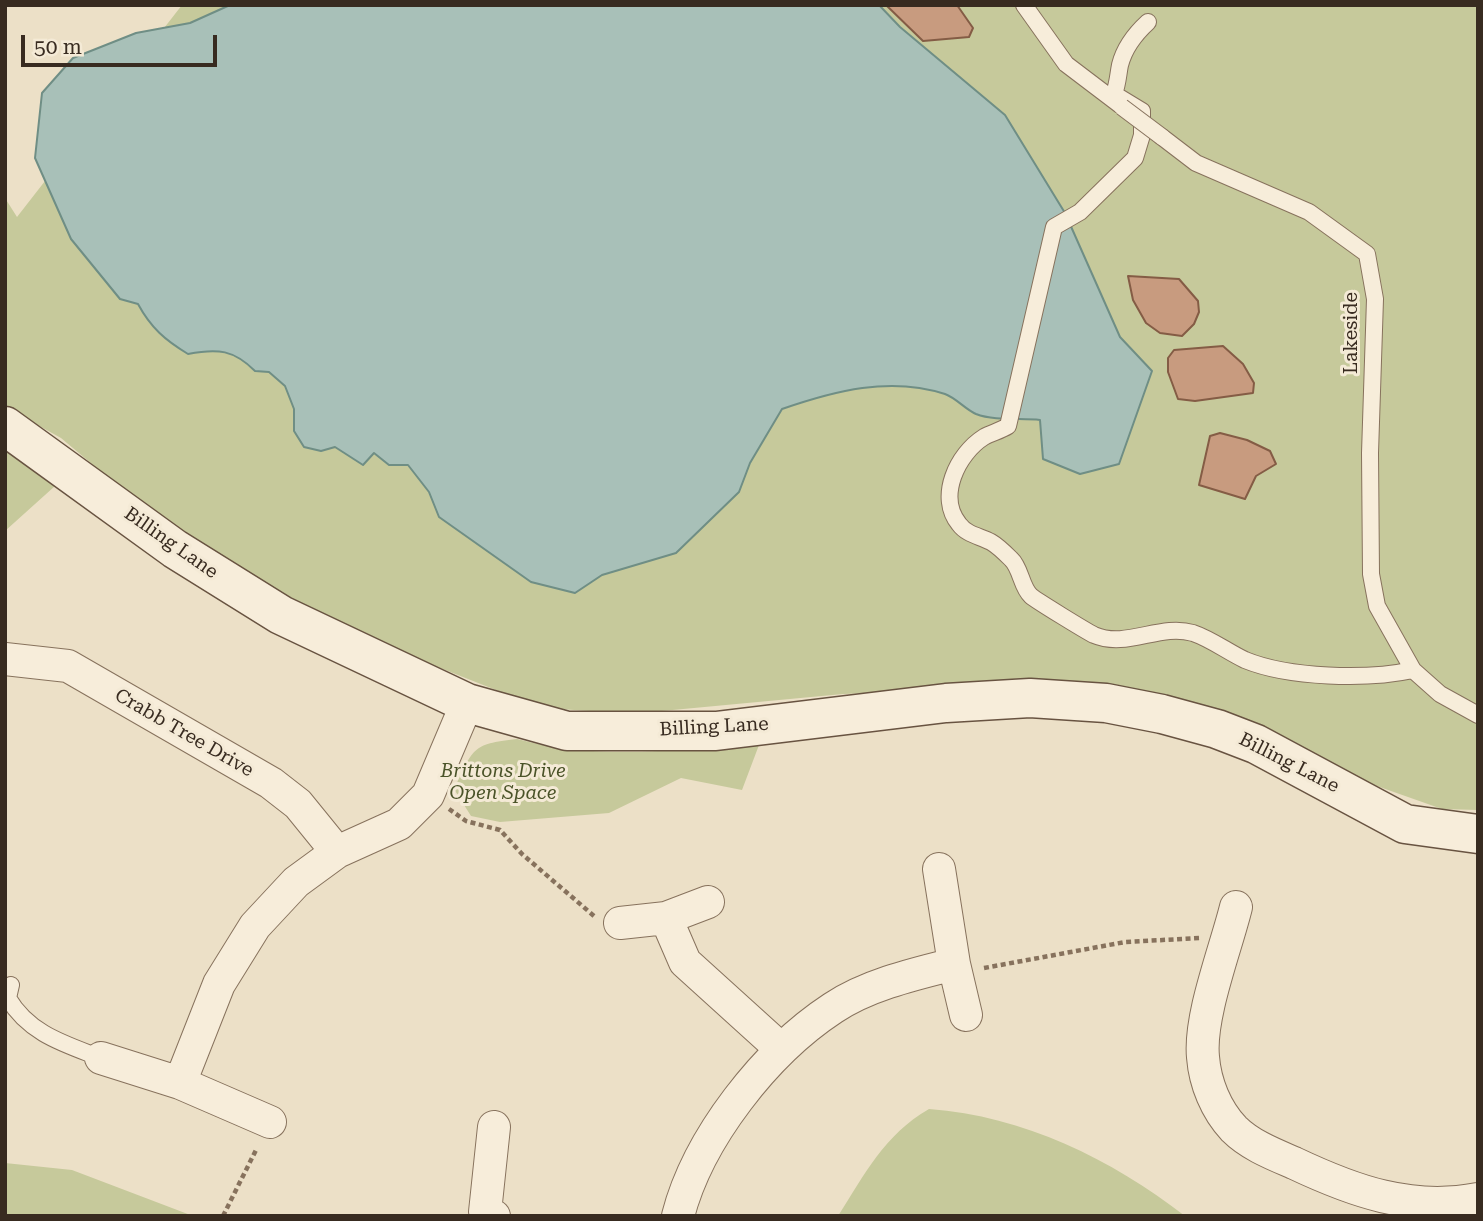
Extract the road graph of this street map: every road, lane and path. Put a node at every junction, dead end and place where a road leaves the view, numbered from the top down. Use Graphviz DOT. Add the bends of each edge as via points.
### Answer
graph roads {
  1 [pos="1024,5"];
  2 [pos="1148,22"];
  3 [pos="5,426"];
  4 [pos="5,659"];
  5 [pos="1413,670"];
  6 [pos="467,703"];
  7 [pos="1478,715"];
  8 [pos="428,795"];
  9 [pos="1478,834"];
  10 [pos="337,852"];
  11 [pos="939,869"];
  12 [pos="708,902"];
  13 [pos="1236,907"];
  14 [pos="666,918"];
  15 [pos="620,923"];
  16 [pos="1229,938"];
  17 [pos="954,964"];
  18 [pos="11,985"];
  19 [pos="966,1015"];
  20 [pos="781,1049"];
  21 [pos="101,1058"];
  22 [pos="180,1083"];
  23 [pos="270,1122"];
  24 [pos="495,1127"];
  25 [pos="1478,1199"];
  26 [pos="487,1214"];
  27 [pos="223,1216"];
  28 [pos="678,1216"];
  1 -- 5 [label="lane, Lakeside, bridge" via="1066,64 1196,163 1310,212 1367,254 1375,299 1371,574 1377,606"];
  2 -- 5 [label="lane" via="1134,35 1120,65 1114,94 1142,111 1142,135 1135,158 1080,212 1054,227 1008,426 966,453 953,476 948,499 958,524 1014,561 1030,595 1093,634 1114,641 1192,633 1247,661 1346,677"];
  3 -- 6 [label="street, Billing Lane" via="175,549 281,615"];
  4 -- 10 [label="street, Crabb Tree Drive" via="68,666 271,783 298,804"];
  5 -- 7 [label="lane, Lakeside" via="1440,694"];
  6 -- 8 [label="street"];
  6 -- 9 [label="street, Billing Lane" via="567,731 716,731 946,703 1018,698 1106,703 1173,717 1256,744 1405,824"];
  8 -- 10 [label="street" via="399,824"];
  8 -- 15 [label="path" via="466,821 500,830 601,924"];
  10 -- 22 [label="street" via="296,882 255,926 219,984"];
  11 -- 17 [label="street"];
  12 -- 14 [label="street"];
  13 -- 16 [label="street"];
  14 -- 15 [label="street"];
  14 -- 20 [label="street" via="685,962"];
  16 -- 17 [label="path" via="1125,942 979,968"];
  16 -- 25 [label="street" via="1204,1027 1203,1055 1217,1105 1235,1129 1259,1147 1343,1187 1379,1198 1417,1203"];
  17 -- 19 [label="street"];
  17 -- 20 [label="street" via="908,975 834,1007"];
  18 -- 21 [label="lane" via="8,998 17,1013 42,1035"];
  20 -- 28 [label="street" via="734,1105 686,1183"];
  21 -- 22 [label="street"];
  22 -- 23 [label="street"];
  23 -- 27 [label="path"];
  24 -- 26 [label="street"];
}
